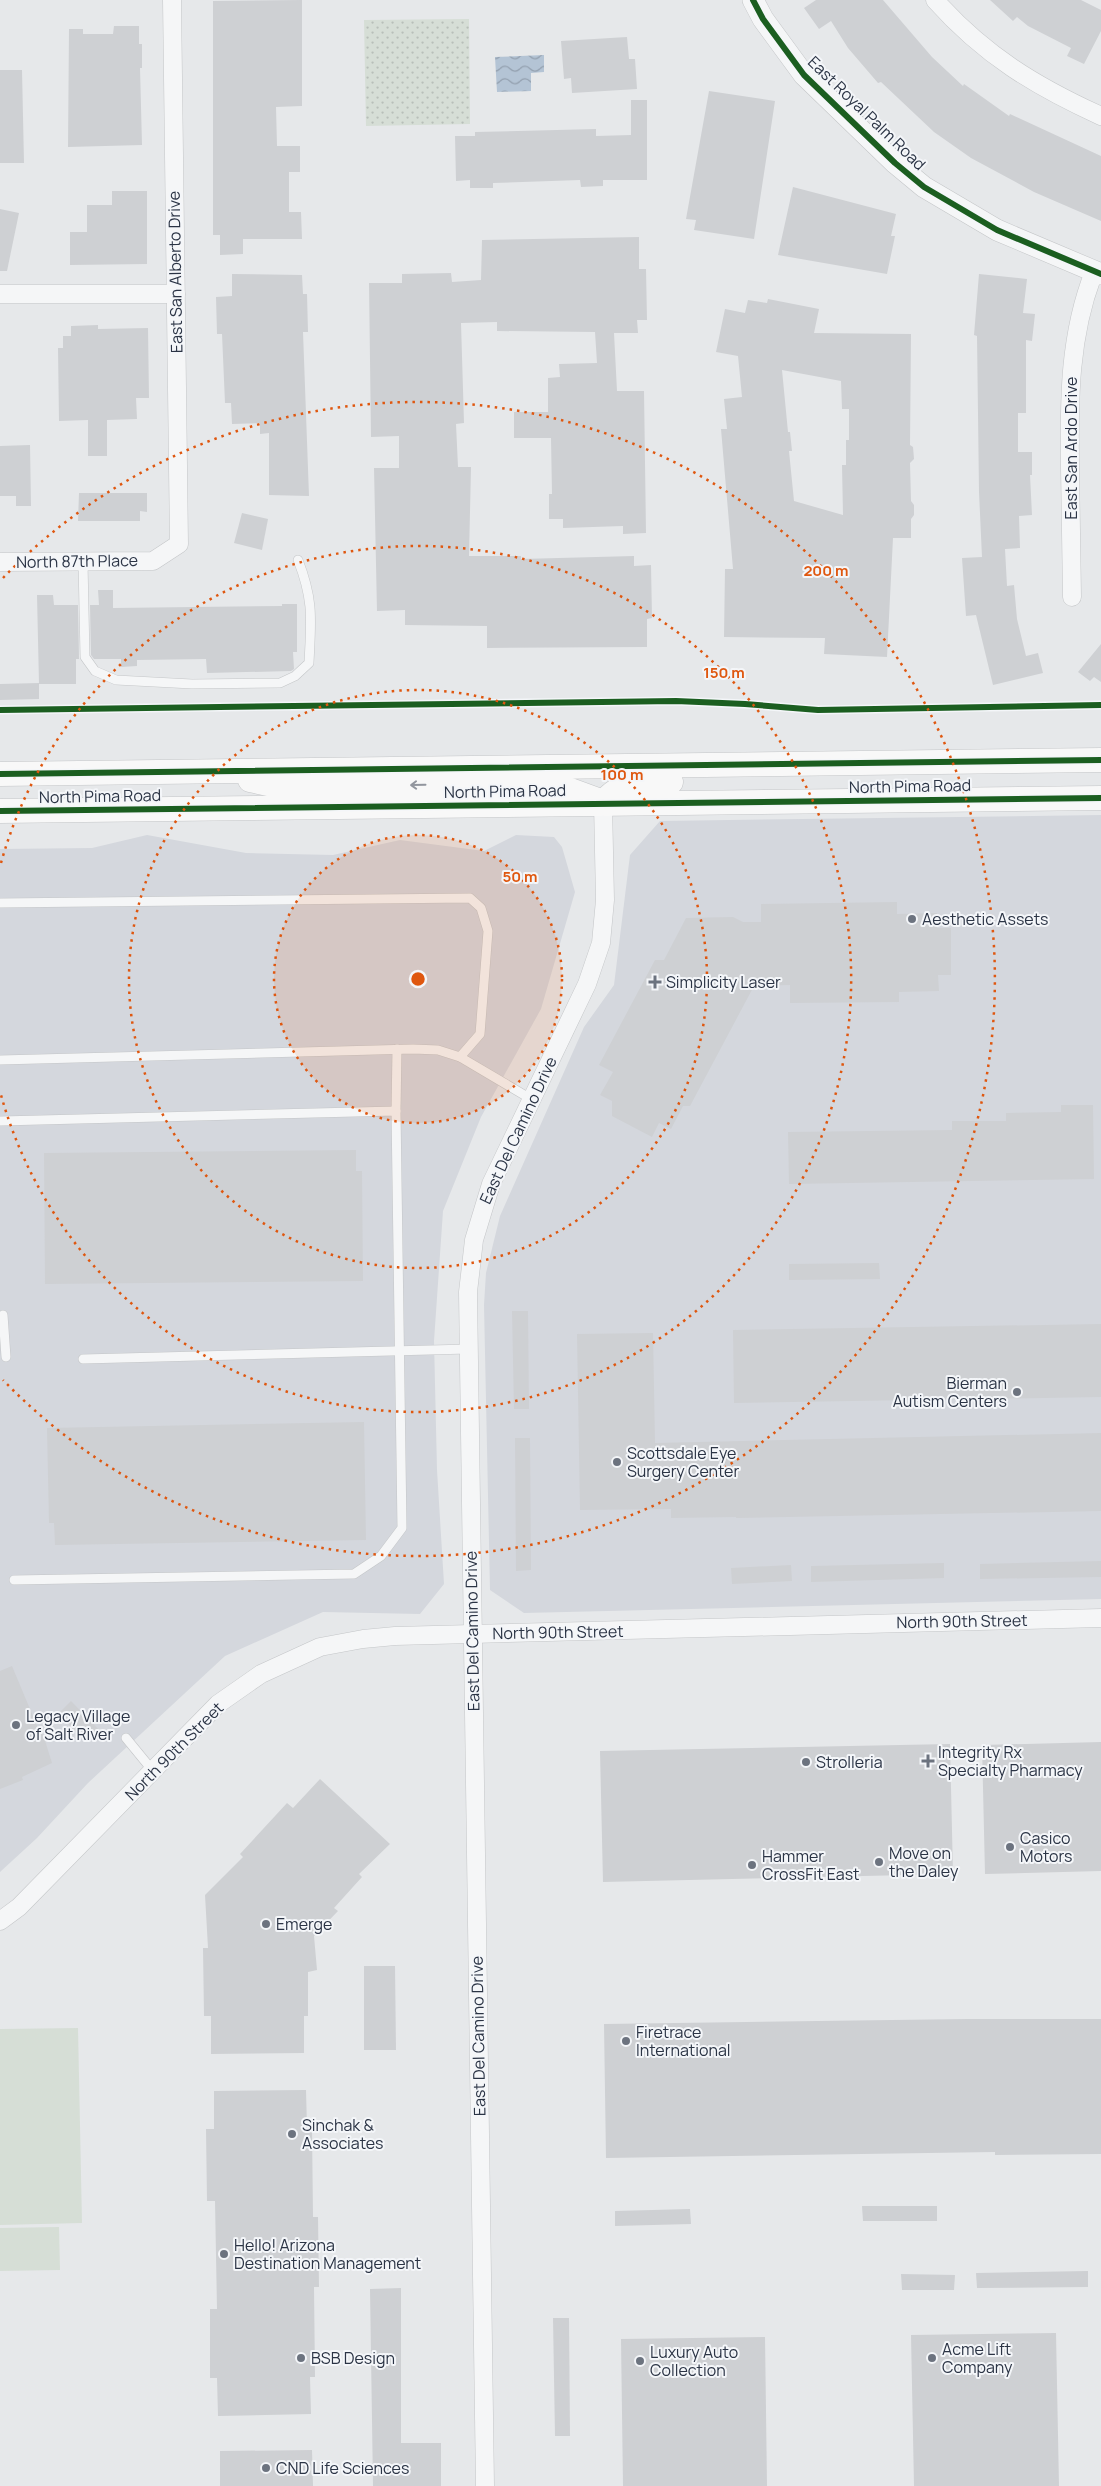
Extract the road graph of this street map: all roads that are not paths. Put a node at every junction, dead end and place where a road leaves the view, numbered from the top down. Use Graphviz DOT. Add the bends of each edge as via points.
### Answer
graph roads {
  1 [pos="172,0"];
  2 [pos="753,0"];
  3 [pos="935,0"];
  4 [pos="1101,116"];
  5 [pos="1098,273"];
  6 [pos="0,294"];
  7 [pos="176,294"];
  8 [pos="179,544"];
  9 [pos="298,560"];
  10 [pos="0,562"];
  11 [pos="83,562"];
  12 [pos="1072,597"];
  13 [pos="1101,760"];
  14 [pos="968,762"];
  15 [pos="206,771"];
  16 [pos="0,774"];
  17 [pos="1101,798"];
  18 [pos="604,803"];
  19 [pos="0,811"];
  20 [pos="0,903"];
  21 [pos="397,1050"];
  22 [pos="460,1057"];
  23 [pos="0,1060"];
  24 [pos="531,1099"];
  25 [pos="396,1111"];
  26 [pos="1,1121"];
  27 [pos="3,1315"];
  28 [pos="468,1348"];
  29 [pos="400,1350"];
  30 [pos="6,1357"];
  31 [pos="83,1359"];
  32 [pos="14,1580"];
  33 [pos="1101,1618"];
  34 [pos="472,1635"];
  35 [pos="126,1738"];
  36 [pos="153,1771"];
  37 [pos="0,1921"];
  38 [pos="485,2486"];
  1 -- 7 [label="street, East San Alberto Drive"];
  2 -- 5 [label="street, East Royal Palm Road" via="804,75 924,187 997,230"];
  3 -- 4 [label="street" via="1001,62 1055,95"];
  5 -- 12 [label="street, East San Ardo Drive" via="1085,294 1075,337 1069,390"];
  6 -- 7 [label="street"];
  7 -- 8 [label="street, East San Alberto Drive"];
  8 -- 11 [label="street, North 87th Place" via="153,561"];
  9 -- 11 [label="lane" via="312,611 309,663 295,676 280,682 192,684 116,680 95,671 85,658"];
  10 -- 11 [label="street, North 87th Place"];
  13 -- 14 [label="main road, North Pima Road"];
  14 -- 15 [label="main road, North Pima Road"];
  14 -- 18 [label="main road" via="894,778 639,782 616,790"];
  15 -- 16 [label="main road, North Pima Road"];
  18 -- 15 [label="main road, one-way" via="554,784 282,787"];
  17 -- 18 [label="main road, North Pima Road"];
  18 -- 19 [label="main road, North Pima Road"];
  18 -- 24 [label="street, East Del Camino Drive" via="605,900 601,943 587,984"];
  20 -- 22 [label="lane" via="470,898 481,908 488,931 480,1034"];
  21 -- 22 [label="lane" via="438,1050"];
  21 -- 23 [label="lane"];
  21 -- 25 [label="lane"];
  22 -- 24 [label="lane"];
  24 -- 28 [label="street, East Del Camino Drive" via="491,1184 474,1240 468,1292"];
  25 -- 26 [label="lane"];
  25 -- 29 [label="lane"];
  27 -- 30 [label="lane"];
  28 -- 29 [label="lane"];
  28 -- 34 [label="street, East Del Camino Drive"];
  29 -- 31 [label="lane"];
  29 -- 32 [label="lane" via="402,1528 382,1556 354,1574"];
  33 -- 34 [label="street, North 90th Street"];
  34 -- 36 [label="street, North 90th Street" via="363,1639 320,1647 280,1663 218,1704"];
  34 -- 38 [label="street, East Del Camino Drive"];
  35 -- 36 [label="lane"];
  36 -- 37 [label="street, North 90th Street" via="25,1901"];
}
